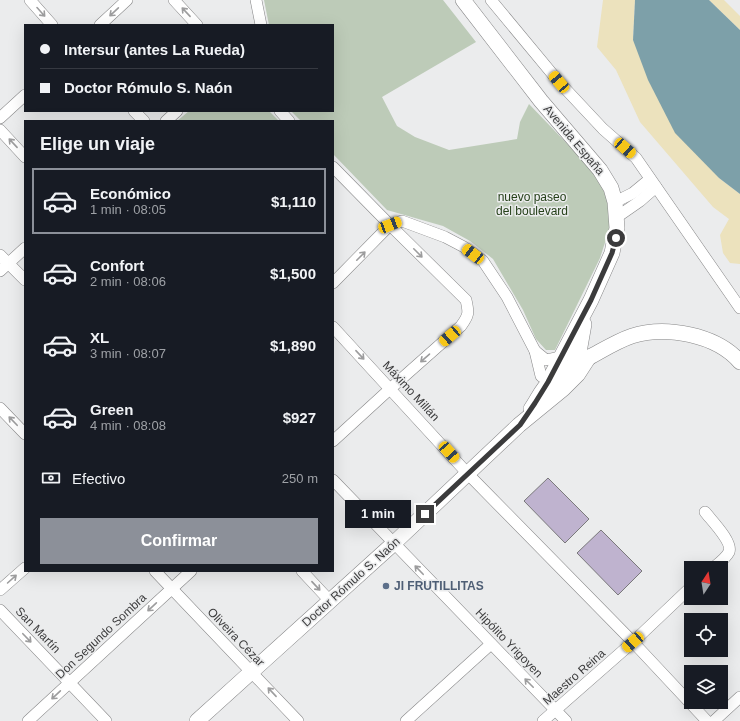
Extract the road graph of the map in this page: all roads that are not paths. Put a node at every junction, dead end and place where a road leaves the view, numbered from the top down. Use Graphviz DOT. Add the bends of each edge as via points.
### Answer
graph roads {
  1 [pos="30,0"];
  2 [pos="127,0"];
  3 [pos="174,0"];
  4 [pos="256,0"];
  5 [pos="464,0"];
  6 [pos="491,0"];
  7 [pos="51,24"];
  8 [pos="101,24"];
  9 [pos="196,24"];
  10 [pos="261,24"];
  11 [pos="24,95"];
  12 [pos="135,112"];
  13 [pos="176,112"];
  14 [pos="281,112"];
  15 [pos="0,118"];
  16 [pos="143,120"];
  17 [pos="167,120"];
  18 [pos="288,120"];
  19 [pos="0,130"];
  20 [pos="24,156"];
  21 [pos="334,168"];
  22 [pos="653,183"];
  23 [pos="616,210"];
  24 [pos="390,225"];
  25 [pos="24,249"];
  26 [pos="0,255"];
  27 [pos="9,263"];
  28 [pos="0,272"];
  29 [pos="24,279"];
  30 [pos="334,282"];
  31 [pos="591,300"];
  32 [pos="740,308"];
  33 [pos="334,328"];
  34 [pos="535,351"];
  35 [pos="562,356"];
  36 [pos="583,359"];
  37 [pos="740,362"];
  38 [pos="548,382"];
  39 [pos="390,388"];
  40 [pos="563,389"];
  41 [pos="0,408"];
  42 [pos="520,425"];
  43 [pos="24,433"];
  44 [pos="334,439"];
  45 [pos="468,474"];
  46 [pos="334,481"];
  47 [pos="705,512"];
  48 [pos="393,544"];
  49 [pos="720,561"];
  50 [pos="24,569"];
  51 [pos="156,572"];
  52 [pos="190,572"];
  53 [pos="303,572"];
  54 [pos="171,589"];
  55 [pos="0,590"];
  56 [pos="684,594"];
  57 [pos="330,601"];
  58 [pos="0,610"];
  59 [pos="633,642"];
  60 [pos="491,644"];
  61 [pos="252,672"];
  62 [pos="70,682"];
  63 [pos="740,697"];
  64 [pos="556,710"];
  65 [pos="28,721"];
  66 [pos="106,721"];
  67 [pos="197,721"];
  68 [pos="298,721"];
  69 [pos="406,721"];
  70 [pos="543,721"];
  71 [pos="566,721"];
  72 [pos="707,721"];
  73 [pos="714,721"];
  1 -- 7 [label="street, one-way"];
  2 -- 8 [label="street, one-way"];
  9 -- 3 [label="street, one-way"];
  4 -- 10 [label="street"];
  5 -- 23 [label="main road, Avenida España" via="541,101 600,170 611,188"];
  6 -- 22 [label="street" via="559,82 603,129 636,158"];
  11 -- 15 [label="street"];
  12 -- 16 [label="street"];
  13 -- 17 [label="street"];
  14 -- 18 [label="street"];
  20 -- 19 [label="street, one-way"];
  21 -- 24 [label="street"];
  22 -- 23 [label="street" via="640,201"];
  22 -- 32 [label="street"];
  23 -- 31 [label="main road, Avenida España" via="616,238 612,253"];
  30 -- 24 [label="street, one-way"];
  24 -- 34 [label="street" via="402,221 445,237 482,261 507,297"];
  24 -- 39 [label="street, one-way" via="466,300 469,311 461,326"];
  25 -- 27 [label="street"];
  26 -- 27 [label="street"];
  27 -- 28 [label="street"];
  27 -- 29 [label="street"];
  31 -- 35 [label="main road, Avenida España"];
  31 -- 36 [label="main road, Avenida España" via="581,335"];
  33 -- 39 [label="street, Máximo Millán, one-way"];
  34 -- 35 [label="street" via="546,360"];
  34 -- 38 [label="street" via="540,376"];
  35 -- 36 [label="street"];
  35 -- 38 [label="main road, Avenida España"];
  36 -- 37 [label="main road" via="633,336 669,332 708,340"];
  36 -- 38 [label="main road, Doctor Rómulo S. Naón"];
  36 -- 40 [label="main road, Doctor Rómulo S. Naón"];
  38 -- 40 [label="street"];
  38 -- 42 [label="main road, Doctor Rómulo S. Naón"];
  39 -- 44 [label="street"];
  39 -- 45 [label="street, Máximo Millán"];
  40 -- 42 [label="main road, Doctor Rómulo S. Naón"];
  43 -- 41 [label="street, one-way"];
  42 -- 45 [label="main road, Doctor Rómulo S. Naón"];
  45 -- 48 [label="main road, Doctor Rómulo S. Naón"];
  45 -- 59 [label="street, Máximo Millán"];
  46 -- 48 [label="street, Hipólito Yrigoyen"];
  47 -- 49 [label="street" via="727,540 728,553"];
  48 -- 57 [label="main road, Doctor Rómulo S. Naón"];
  60 -- 48 [label="street, Hipólito Yrigoyen, one-way"];
  55 -- 50 [label="street, one-way"];
  51 -- 54 [label="street, Oliveira Cézar"];
  52 -- 54 [label="street, Don Segundo Sombra"];
  53 -- 57 [label="street, one-way"];
  54 -- 61 [label="street, Oliveira Cézar"];
  54 -- 62 [label="street, Don Segundo Sombra, one-way"];
  56 -- 59 [label="street, Maestro Reina"];
  57 -- 61 [label="main road, Doctor Rómulo S. Naón"];
  58 -- 62 [label="street, San Martín, one-way"];
  59 -- 64 [label="street, Maestro Reina"];
  59 -- 72 [label="street, Máximo Millán"];
  64 -- 60 [label="street, Hipólito Yrigoyen, one-way"];
  60 -- 69 [label="street"];
  61 -- 67 [label="main road, Doctor Rómulo S. Naón"];
  68 -- 61 [label="street, Oliveira Cézar, one-way"];
  62 -- 65 [label="street, Don Segundo Sombra, one-way"];
  62 -- 66 [label="street, San Martín"];
  63 -- 73 [label="street"];
  64 -- 70 [label="street, Maestro Reina"];
  64 -- 71 [label="street, Hipólito Yrigoyen"];
}
